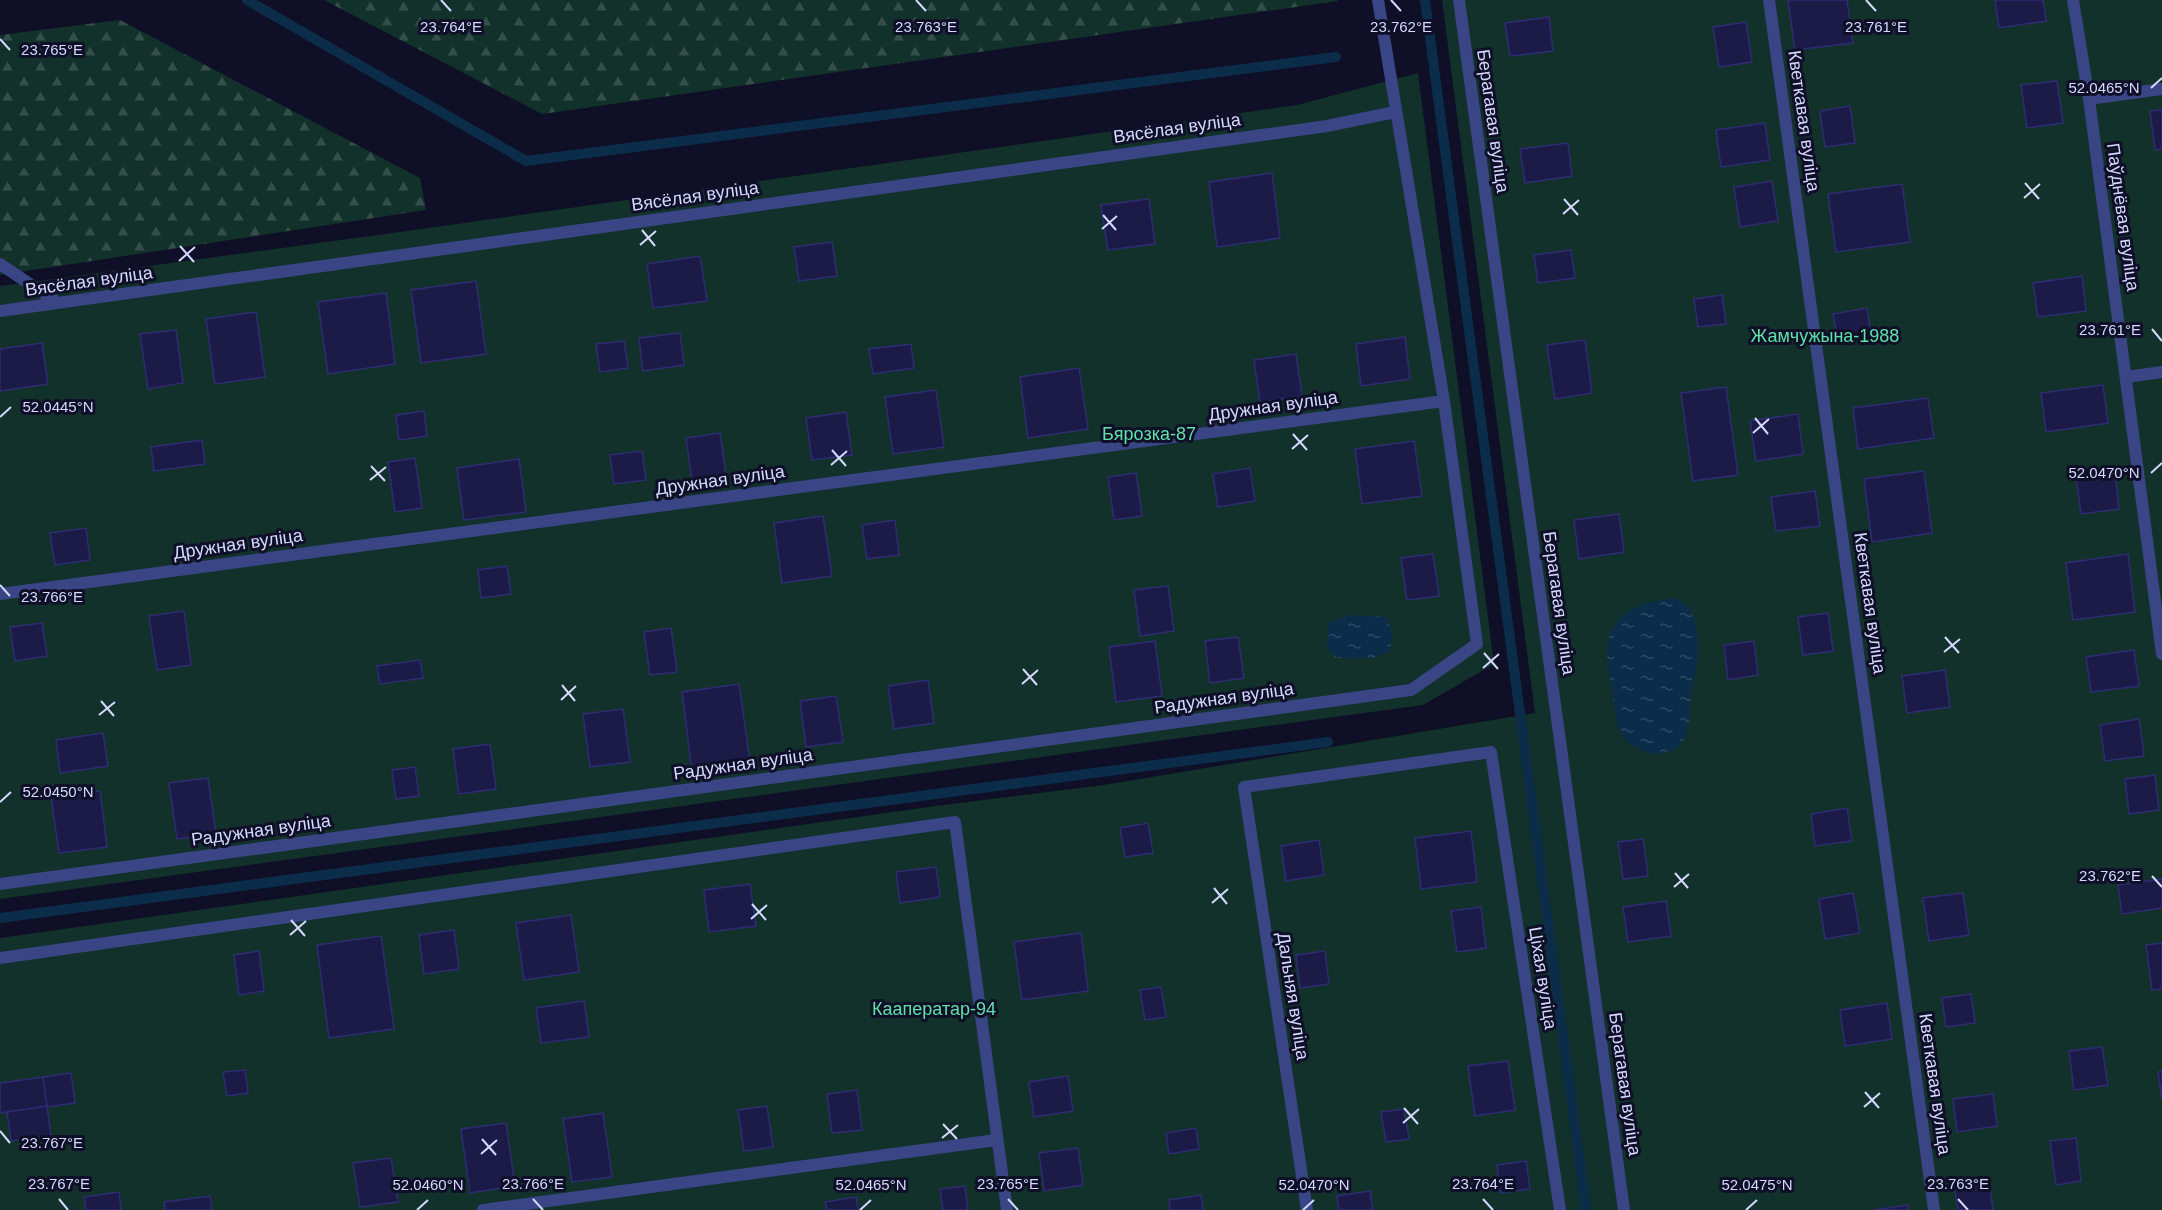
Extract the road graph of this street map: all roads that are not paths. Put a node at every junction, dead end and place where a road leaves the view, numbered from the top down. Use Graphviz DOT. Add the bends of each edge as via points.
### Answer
graph roads {
  1 [pos="1378,0"];
  2 [pos="1459,0"];
  3 [pos="1769,0"];
  4 [pos="2073,0"];
  5 [pos="2162,89"];
  6 [pos="2090,99"];
  7 [pos="1395,112"];
  8 [pos="0,264"];
  9 [pos="58,303"];
  10 [pos="0,311"];
  11 [pos="2162,372"];
  12 [pos="2127,377"];
  13 [pos="1444,401"];
  14 [pos="0,594"];
  15 [pos="2160,622"];
  16 [pos="2162,654"];
  17 [pos="1491,752"];
  18 [pos="0,884"];
  19 [pos="0,958"];
  20 [pos="996,1140"];
  21 [pos="483,1210"];
  22 [pos="1007,1210"];
  23 [pos="1307,1210"];
  24 [pos="1560,1210"];
  25 [pos="1624,1210"];
  26 [pos="1934,1210"];
  1 -- 7 [label="lane"];
  2 -- 25 [label="lane, Берагавая вуліца"];
  3 -- 26 [label="lane, Кветкавая вуліца"];
  4 -- 6 [label="lane, Паўднёвая вуліца"];
  5 -- 6 [label="lane"];
  6 -- 12 [label="lane, Паўднёвая вуліца"];
  7 -- 9 [label="lane, Вясёлая вуліца" via="1327,126"];
  7 -- 13 [label="lane"];
  8 -- 9 [label="lane"];
  9 -- 10 [label="lane, Вясёлая вуліца"];
  11 -- 12 [label="lane"];
  12 -- 15 [label="lane, Паўднёвая вуліца"];
  13 -- 14 [label="lane, Дружная вуліца"];
  13 -- 18 [label="lane, Радужная вуліца" via="1477,644 1411,690"];
  15 -- 16 [label="lane, Паўднёвая вуліца"];
  17 -- 23 [label="lane, Дальняя вуліца" via="1244,787"];
  17 -- 24 [label="lane, Ціхая вуліца"];
  19 -- 20 [label="lane" via="955,822"];
  20 -- 21 [label="lane"];
  20 -- 22 [label="lane"];
}
